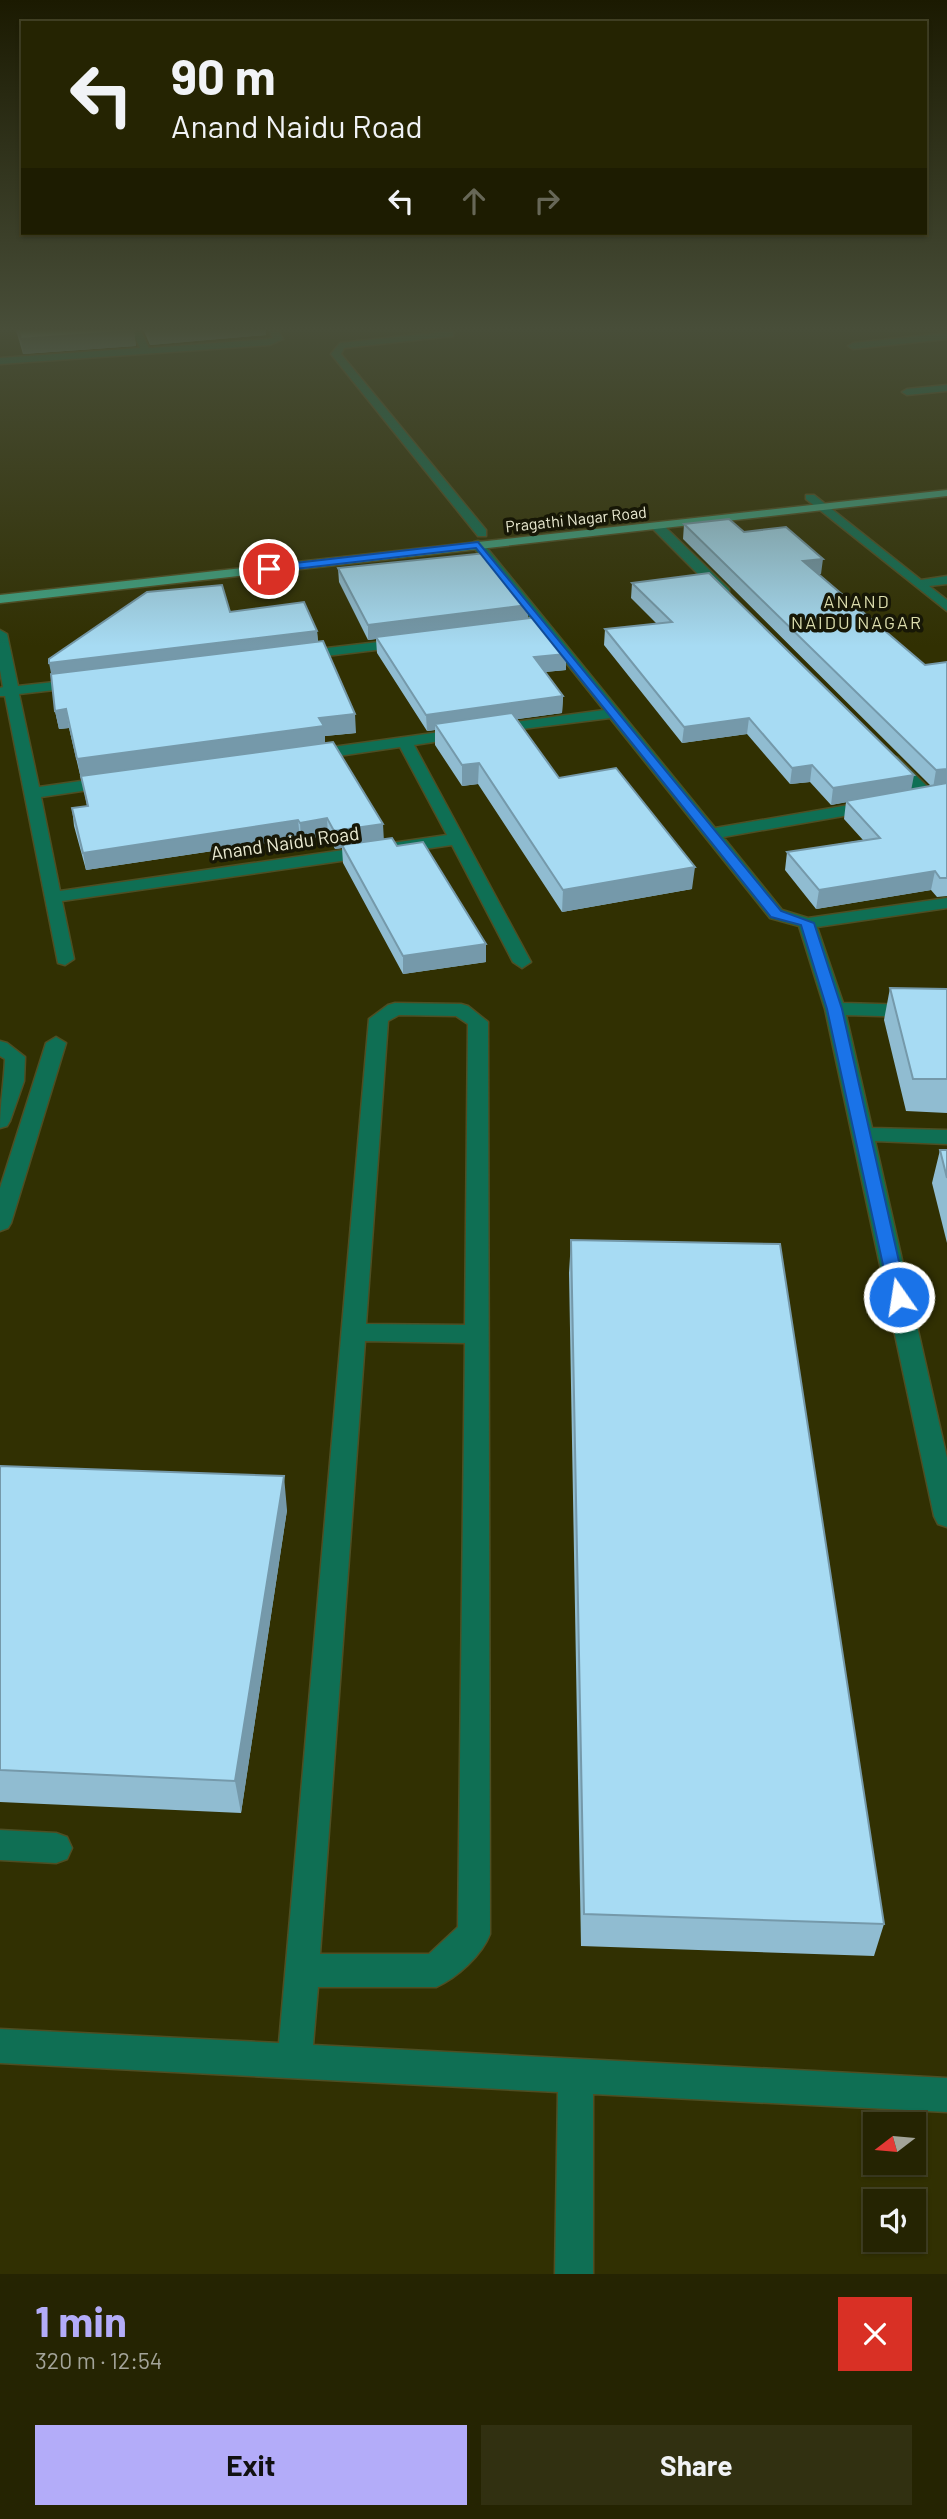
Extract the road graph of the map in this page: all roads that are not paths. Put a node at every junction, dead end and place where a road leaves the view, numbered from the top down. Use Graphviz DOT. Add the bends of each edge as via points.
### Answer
graph roads {
  1 [pos="397,433"];
  2 [pos="947,482"];
  3 [pos="947,493"];
  4 [pos="810,497"];
  5 [pos="822,507"];
  6 [pos="658,527"];
  7 [pos="480,539"];
  8 [pos="947,580"];
  9 [pos="918,584"];
  10 [pos="0,585"];
  11 [pos="0,598"];
  12 [pos="736,604"];
  13 [pos="947,607"];
  14 [pos="0,634"];
  15 [pos="423,640"];
  16 [pos="286,657"];
  17 [pos="94,681"];
  18 [pos="6,692"];
  19 [pos="614,713"];
  20 [pos="405,742"];
  21 [pos="881,748"];
  22 [pos="294,757"];
  23 [pos="129,780"];
  24 [pos="32,793"];
  25 [pos="947,793"];
  26 [pos="929,797"];
  27 [pos="711,834"];
  28 [pos="457,839"];
  29 [pos="53,897"];
  30 [pos="947,903"];
  31 [pos="807,923"];
  32 [pos="65,959"];
  33 [pos="522,962"];
  34 [pos="835,1009"];
  35 [pos="947,1012"];
  36 [pos="56,1043"];
  37 [pos="0,1047"];
  38 [pos="0,1121"];
  39 [pos="862,1134"];
  40 [pos="947,1137"];
  41 [pos="0,1223"];
  42 [pos="354,1332"];
  43 [pos="477,1334"];
  44 [pos="947,1516"];
  45 [pos="0,1846"];
  46 [pos="56,1847"];
  47 [pos="303,1971"];
  48 [pos="0,2046"];
  49 [pos="295,2061"];
  50 [pos="576,2076"];
  51 [pos="947,2095"];
  52 [pos="574,2274"];
  1 -- 7 [label="street"];
  2 -- 4 [label="main road, Pragathi Nagar Road"];
  3 -- 5 [label="main road, Pragathi Nagar Road"];
  4 -- 5 [label="street"];
  4 -- 7 [label="main road, Pragathi Nagar Road"];
  5 -- 6 [label="main road, Pragathi Nagar Road"];
  5 -- 9 [label="street"];
  6 -- 7 [label="main road, Pragathi Nagar Road"];
  6 -- 12 [label="street"];
  7 -- 10 [label="main road, Pragathi Nagar Road"];
  7 -- 11 [label="main road, Pragathi Nagar Road"];
  7 -- 19 [label="street" via="537,626"];
  8 -- 9 [label="street"];
  9 -- 13 [label="street"];
  14 -- 18 [label="street"];
  15 -- 16 [label="street"];
  17 -- 18 [label="street"];
  18 -- 24 [label="street"];
  19 -- 20 [label="street"];
  19 -- 27 [label="street"];
  20 -- 22 [label="street"];
  20 -- 28 [label="street"];
  21 -- 26 [label="street"];
  23 -- 24 [label="street"];
  24 -- 29 [label="street"];
  25 -- 26 [label="street"];
  26 -- 27 [label="street"];
  27 -- 31 [label="street" via="776,914"];
  28 -- 29 [label="street, Anand Naidu Road"];
  28 -- 33 [label="street"];
  29 -- 32 [label="street"];
  30 -- 31 [label="street"];
  31 -- 34 [label="street"];
  34 -- 35 [label="street"];
  34 -- 39 [label="street"];
  36 -- 41 [label="street"];
  37 -- 38 [label="street" via="15,1058 14,1081"];
  39 -- 40 [label="street"];
  39 -- 44 [label="street"];
  42 -- 43 [label="street"];
  42 -- 43 [label="street" via="379,1018 395,1009 461,1010 478,1022"];
  42 -- 47 [label="street"];
  43 -- 47 [label="street" via="474,1934 436,1970"];
  45 -- 46 [label="street"];
  47 -- 49 [label="street"];
  48 -- 49 [label="street"];
  49 -- 50 [label="street"];
  50 -- 51 [label="street"];
  50 -- 52 [label="street"];
}
